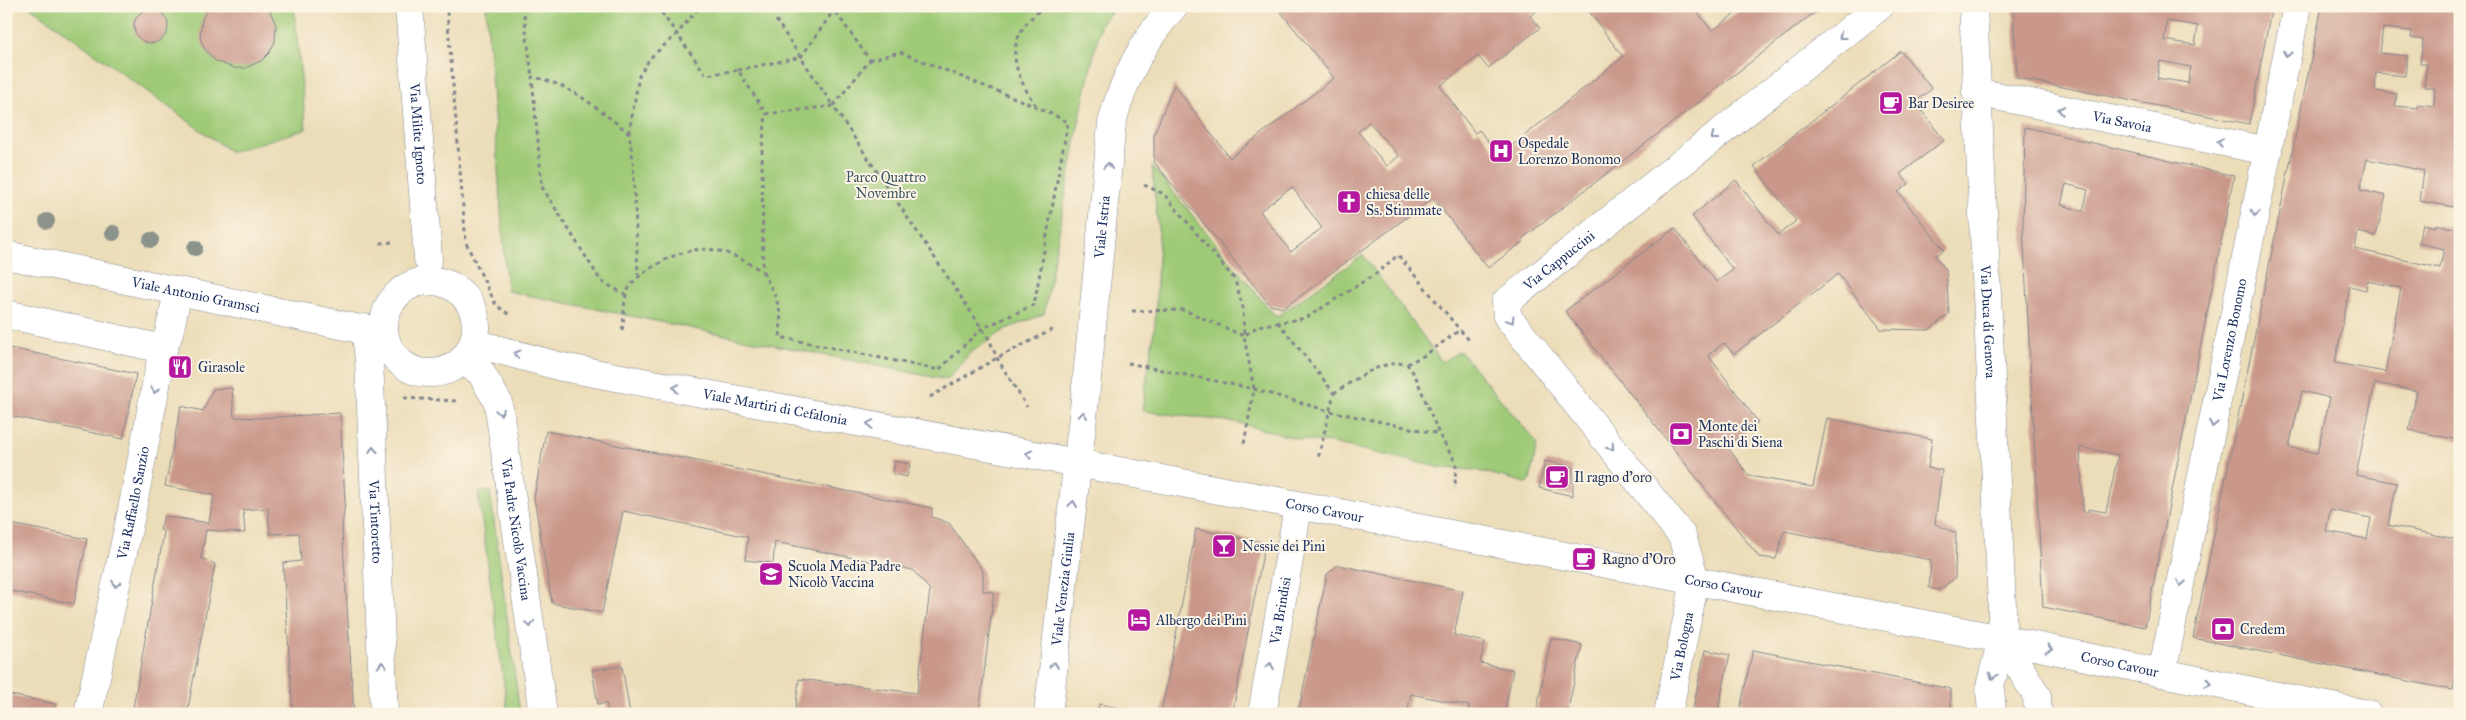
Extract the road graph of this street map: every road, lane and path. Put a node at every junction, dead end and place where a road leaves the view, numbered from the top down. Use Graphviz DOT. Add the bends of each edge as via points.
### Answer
graph roads {
  1 [pos="409,6"];
  2 [pos="446,6"];
  3 [pos="523,6"];
  4 [pos="657,6"];
  5 [pos="700,6"];
  6 [pos="1045,6"];
  7 [pos="1174,6"];
  8 [pos="1880,6"];
  9 [pos="1973,6"];
  10 [pos="2297,6"];
  11 [pos="834,8"];
  12 [pos="776,20"];
  13 [pos="677,34"];
  14 [pos="801,57"];
  15 [pos="870,60"];
  16 [pos="738,70"];
  17 [pos="532,76"];
  18 [pos="1976,92"];
  19 [pos="833,106"];
  20 [pos="1037,107"];
  21 [pos="766,114"];
  22 [pos="629,133"];
  23 [pos="2268,151"];
  24 [pos="1144,185"];
  25 [pos="6,255"];
  26 [pos="762,272"];
  27 [pos="427,274"];
  28 [pos="638,276"];
  29 [pos="178,292"];
  30 [pos="626,295"];
  31 [pos="1132,311"];
  32 [pos="6,314"];
  33 [pos="516,319"];
  34 [pos="1278,322"];
  35 [pos="1061,326"];
  36 [pos="981,329"];
  37 [pos="622,330"];
  38 [pos="1460,330"];
  39 [pos="375,331"];
  40 [pos="1244,336"];
  41 [pos="1469,340"];
  42 [pos="163,349"];
  43 [pos="468,352"];
  44 [pos="997,358"];
  45 [pos="1128,363"];
  46 [pos="1407,364"];
  47 [pos="1254,389"];
  48 [pos="1334,393"];
  49 [pos="395,397"];
  50 [pos="930,397"];
  51 [pos="433,399"];
  52 [pos="1027,407"];
  53 [pos="1329,411"];
  54 [pos="1439,434"];
  55 [pos="1244,444"];
  56 [pos="1318,459"];
  57 [pos="1077,464"];
  58 [pos="1455,488"];
  59 [pos="1298,507"];
  60 [pos="1695,580"];
  61 [pos="2002,639"];
  62 [pos="2162,674"];
  63 [pos="88,714"];
  64 [pos="384,714"];
  65 [pos="543,714"];
  66 [pos="1048,714"];
  67 [pos="1262,714"];
  68 [pos="1668,714"];
  69 [pos="1992,714"];
  70 [pos="2038,714"];
  71 [pos="2367,714"];
  1 -- 27 [label="street, Via Milite Ignoto"];
  2 -- 33 [label="path" via="466,243 496,305"];
  3 -- 17 [label="path"];
  4 -- 13 [label="path"];
  5 -- 13 [label="path"];
  6 -- 20 [label="path" via="1020,31 1014,54 1021,83"];
  57 -- 7 [label="street, Viale Istria, one-way" via="1112,123 1117,102 1140,51"];
  8 -- 60 [label="street, Via Cappuccini, one-way" via="1506,302 1507,316 1682,536"];
  9 -- 18 [label="street, Via Duca di Genova"];
  10 -- 23 [label="street, Via Lorenzo Bonomo, one-way"];
  11 -- 14 [label="path"];
  11 -- 15 [label="path"];
  12 -- 14 [label="path"];
  13 -- 16 [label="path" via="706,75"];
  13 -- 22 [label="path" via="650,58 639,76"];
  14 -- 16 [label="path"];
  14 -- 19 [label="path"];
  15 -- 19 [label="path"];
  15 -- 20 [label="path" via="900,52"];
  16 -- 21 [label="path"];
  17 -- 22 [label="path" via="551,80 571,90"];
  17 -- 30 [label="path" via="542,187 601,281"];
  23 -- 18 [label="street, Via Savoia, one-way"];
  18 -- 61 [label="street, Via Duca di Genova"];
  19 -- 21 [label="path"];
  19 -- 36 [label="path"];
  20 -- 36 [label="path" via="1068,122 1034,305"];
  21 -- 26 [label="path" via="762,150"];
  22 -- 28 [label="path"];
  23 -- 62 [label="street, Via Lorenzo Bonomo, one-way"];
  24 -- 40 [label="path" via="1164,194 1235,280 1243,308"];
  25 -- 29 [label="street, Viale Antonio Gramsci"];
  26 -- 28 [label="path" via="717,249 695,248 680,252"];
  26 -- 36 [label="path" via="778,301 782,317 780,337 939,370"];
  27 -- 39 [label="street" via="399,292"];
  27 -- 43 [label="street" via="456,288 468,299 477,328"];
  28 -- 30 [label="path"];
  29 -- 39 [label="street, Viale Antonio Gramsci"];
  29 -- 42 [label="street, Via Raffaello Sanzio"];
  30 -- 37 [label="path"];
  31 -- 40 [label="path" via="1184,310"];
  32 -- 42 [label="street"];
  34 -- 38 [label="path" via="1306,318 1377,273 1398,255"];
  34 -- 40 [label="path" via="1258,326"];
  34 -- 48 [label="path"];
  35 -- 44 [label="path"];
  36 -- 44 [label="path"];
  38 -- 41 [label="path"];
  38 -- 46 [label="path"];
  39 -- 43 [label="street" via="397,359 415,370 436,373 450,369"];
  64 -- 39 [label="street, Via Tintoretto, one-way" via="369,359"];
  40 -- 47 [label="path"];
  42 -- 63 [label="street, Via Raffaello Sanzio, one-way"];
  57 -- 43 [label="street, Viale Martiri di Cefalonia, one-way" via="562,366"];
  43 -- 65 [label="street, Via Padre Nicolò Vaccina, one-way" via="498,402"];
  44 -- 50 [label="path"];
  44 -- 52 [label="path"];
  45 -- 47 [label="path"];
  46 -- 48 [label="path" via="1394,362 1373,369"];
  46 -- 54 [label="path" via="1415,375"];
  47 -- 53 [label="path"];
  47 -- 55 [label="path"];
  48 -- 53 [label="path"];
  49 -- 51 [label="path"];
  53 -- 54 [label="path"];
  53 -- 56 [label="path"];
  54 -- 58 [label="path" via="1456,463"];
  57 -- 59 [label="street, Corso Cavour"];
  66 -- 57 [label="street, Viale Venezia Giulia, one-way"];
  59 -- 60 [label="street, Corso Cavour"];
  67 -- 59 [label="street, Via Brindisi, one-way"];
  60 -- 61 [label="street, Corso Cavour"];
  60 -- 68 [label="street, Via Bologna"];
  61 -- 62 [label="street, Corso Cavour, one-way"];
  61 -- 69 [label="street, one-way" via="1990,686"];
  61 -- 70 [label="street" via="2036,696"];
  62 -- 71 [label="street, Corso Cavour, one-way"];
}
